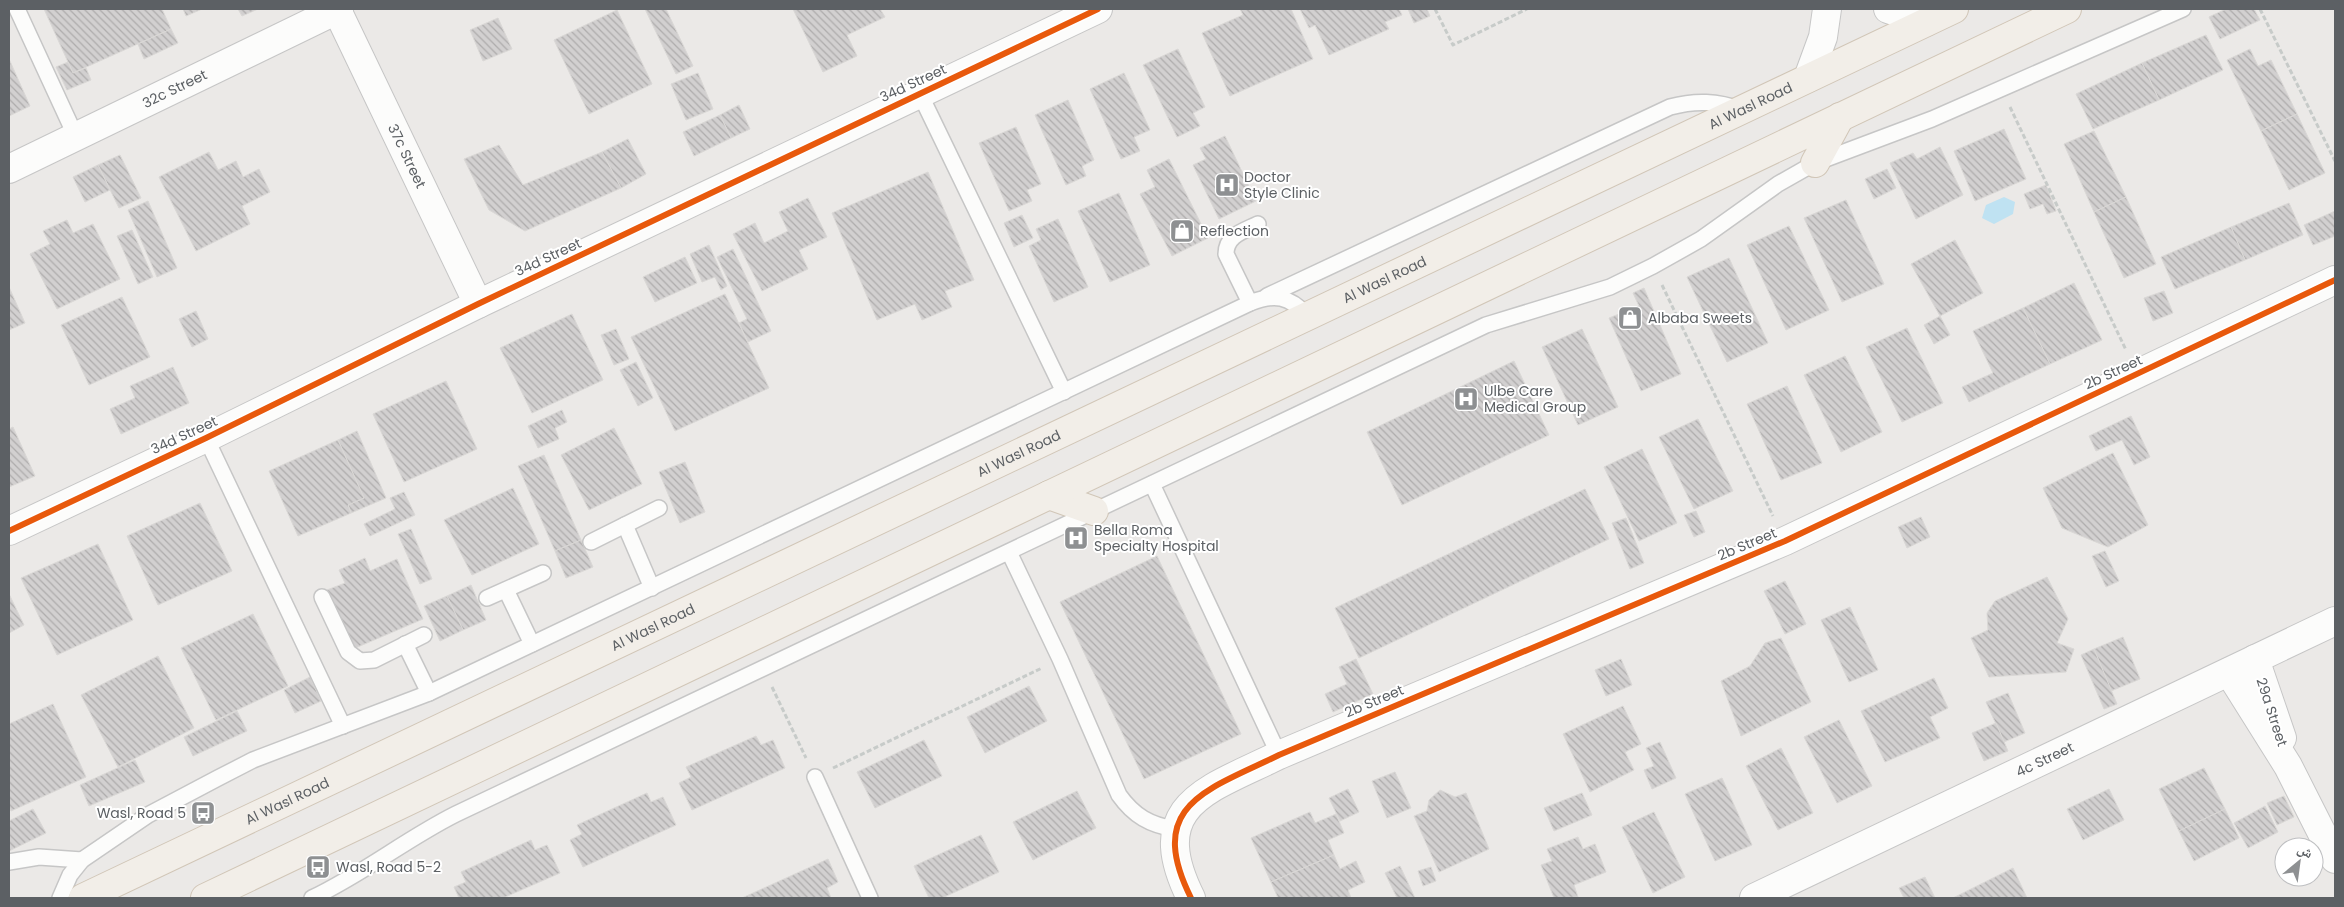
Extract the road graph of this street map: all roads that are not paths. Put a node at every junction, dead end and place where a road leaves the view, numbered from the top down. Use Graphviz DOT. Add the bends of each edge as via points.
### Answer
graph roads {
  1 [pos="17,9"];
  2 [pos="338,9"];
  3 [pos="1098,9"];
  4 [pos="1827,9"];
  5 [pos="1888,9"];
  6 [pos="1954,9"];
  7 [pos="2013,9"];
  8 [pos="2067,9"];
  9 [pos="2183,9"];
  10 [pos="1926,22"];
  11 [pos="2038,22"];
  12 [pos="1808,78"];
  13 [pos="920,94"];
  14 [pos="1742,110"];
  15 [pos="1840,117"];
  16 [pos="76,137"];
  17 [pos="1815,163"];
  18 [pos="9,169"];
  19 [pos="1258,224"];
  20 [pos="2335,280"];
  21 [pos="1265,297"];
  22 [pos="1250,303"];
  23 [pos="478,304"];
  24 [pos="1308,316"];
  25 [pos="1064,392"];
  26 [pos="206,438"];
  27 [pos="1152,484"];
  28 [pos="1049,495"];
  29 [pos="659,508"];
  30 [pos="1094,511"];
  31 [pos="625,525"];
  32 [pos="9,531"];
  33 [pos="591,542"];
  34 [pos="1009,552"];
  35 [pos="544,573"];
  36 [pos="652,588"];
  37 [pos="506,590"];
  38 [pos="322,597"];
  39 [pos="487,598"];
  40 [pos="2335,621"];
  41 [pos="424,635"];
  42 [pos="405,644"];
  43 [pos="532,644"];
  44 [pos="2255,659"];
  45 [pos="2229,672"];
  46 [pos="430,693"];
  47 [pos="343,726"];
  48 [pos="1279,755"];
  49 [pos="2288,766"];
  50 [pos="815,777"];
  51 [pos="1175,829"];
  52 [pos="2335,859"];
  53 [pos="82,860"];
  54 [pos="9,862"];
  55 [pos="60,898"];
  56 [pos="83,898"];
  57 [pos="205,898"];
  58 [pos="312,898"];
  59 [pos="870,898"];
  60 [pos="1191,898"];
  61 [pos="1754,898"];
  1 -- 16 [label="lane"];
  2 -- 16 [label="street, 32c Street"];
  2 -- 23 [label="street, 37c Street"];
  3 -- 13 [label="street, 34d Street"];
  4 -- 12 [label="street" via="1823,37"];
  5 -- 10 [label="street"];
  6 -- 10 [label="main road, Al Wasl Road"];
  7 -- 11 [label="main road" via="2028,22"];
  8 -- 11 [label="main road"];
  9 -- 17 [label="lane" via="2002,89"];
  10 -- 12 [label="main road, Al Wasl Road"];
  11 -- 15 [label="main road"];
  12 -- 14 [label="main road, Al Wasl Road"];
  13 -- 23 [label="street, 34d Street"];
  13 -- 25 [label="lane"];
  14 -- 21 [label="lane" via="1706,102 1670,106"];
  14 -- 24 [label="main road, Al Wasl Road"];
  15 -- 17 [label="main road"];
  15 -- 28 [label="main road"];
  16 -- 18 [label="street, 32c Street"];
  17 -- 27 [label="lane" via="1778,184 1701,239 1654,266 1588,295 1486,325"];
  19 -- 22 [label="lane" via="1233,237 1226,247 1226,254"];
  20 -- 48 [label="street, 2b Street" via="1785,541"];
  21 -- 22 [label="lane"];
  21 -- 24 [label="lane" via="1281,298 1296,304"];
  22 -- 25 [label="lane"];
  23 -- 26 [label="street, 34d Street"];
  24 -- 56 [label="main road, Al Wasl Road"];
  25 -- 36 [label="lane"];
  26 -- 32 [label="street, 34d Street"];
  26 -- 47 [label="lane"];
  27 -- 30 [label="lane"];
  27 -- 48 [label="lane"];
  28 -- 30 [label="main road"];
  28 -- 57 [label="main road"];
  29 -- 31 [label="lane"];
  30 -- 34 [label="lane"];
  31 -- 33 [label="lane"];
  31 -- 36 [label="lane"];
  34 -- 51 [label="lane" via="1119,795 1142,820"];
  34 -- 58 [label="lane" via="456,814"];
  35 -- 37 [label="lane"];
  36 -- 43 [label="lane"];
  37 -- 39 [label="lane"];
  37 -- 43 [label="lane"];
  38 -- 42 [label="lane" via="353,658 367,662"];
  40 -- 44 [label="street, 4c Street"];
  41 -- 42 [label="lane"];
  42 -- 46 [label="lane"];
  43 -- 46 [label="lane"];
  44 -- 45 [label="street, 4c Street"];
  44 -- 49 [label="street, 29a Street"];
  45 -- 49 [label="street, 29a Street"];
  45 -- 61 [label="street, 4c Street"];
  46 -- 47 [label="lane"];
  47 -- 53 [label="lane" via="254,760 182,796"];
  48 -- 51 [label="street, 2b Street" via="1206,790 1188,806"];
  49 -- 52 [label="street, 29a Street"];
  50 -- 59 [label="lane"];
  51 -- 60 [label="street" via="1174,854"];
  53 -- 54 [label="lane" via="39,857"];
  53 -- 55 [label="lane" via="70,875"];
}
